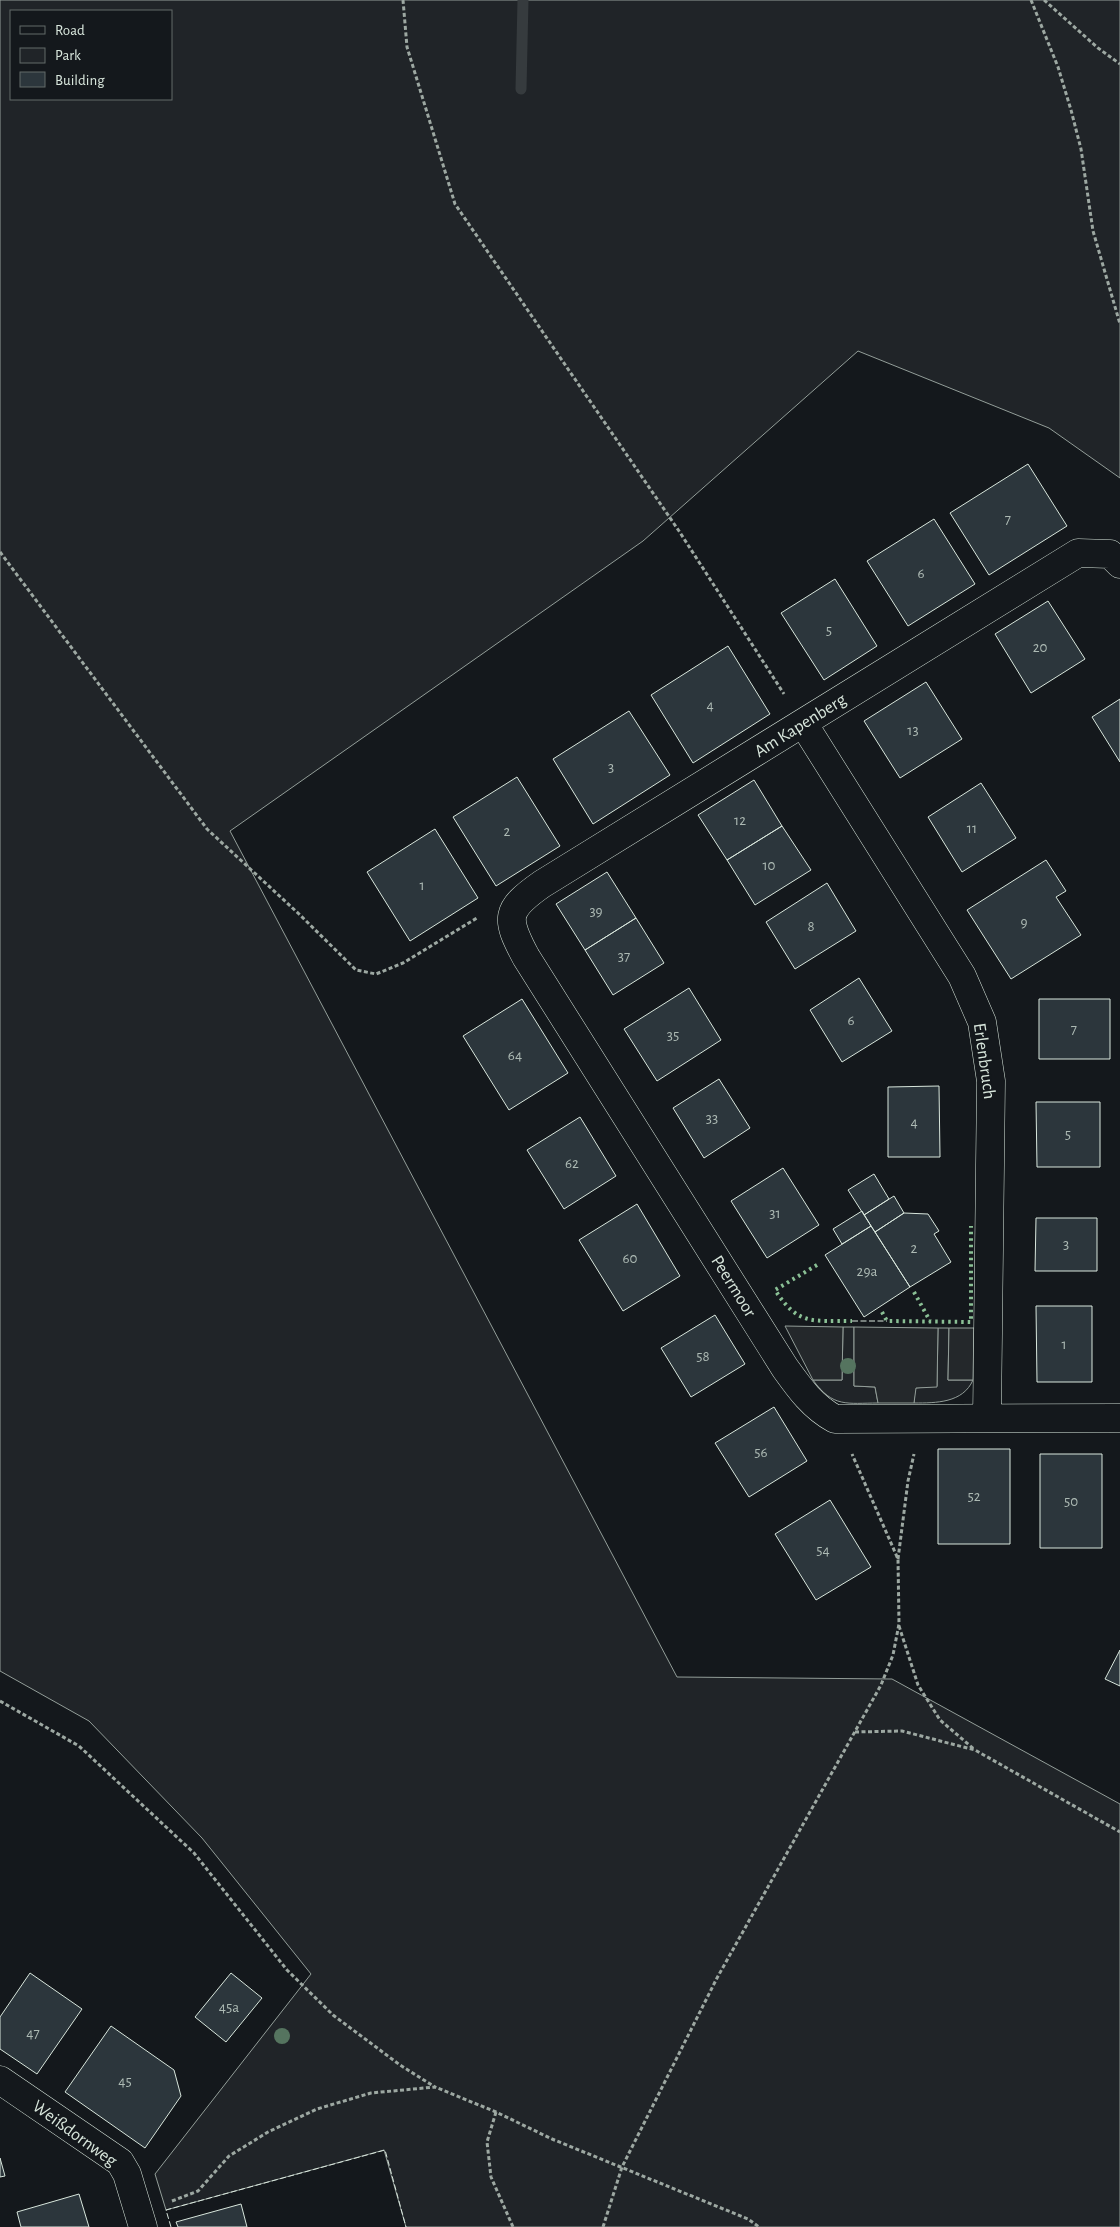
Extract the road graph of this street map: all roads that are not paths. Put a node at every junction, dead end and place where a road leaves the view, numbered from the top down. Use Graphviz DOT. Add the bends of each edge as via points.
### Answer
graph roads {
  1 [pos="1120,564"];
  2 [pos="803,723"];
  3 [pos="516,909"];
  4 [pos="988,1418"];
  5 [pos="1120,1418"];
  6 [pos="0,2080"];
  7 [pos="141,2219"];
  1 -- 2 [label="street, Am Kapenberg" via="1110,554 1078,553"];
  2 -- 3 [label="street, Am Kapenberg" via="551,878"];
  2 -- 4 [label="street, Erlenbruch" via="962,976 982,1022 991,1082"];
  3 -- 4 [label="street, Peermoor" via="514,934 526,958 807,1398 835,1420"];
  4 -- 5 [label="street"];
  6 -- 7 [label="street, Weißdornweg" via="120,2162"];
}
